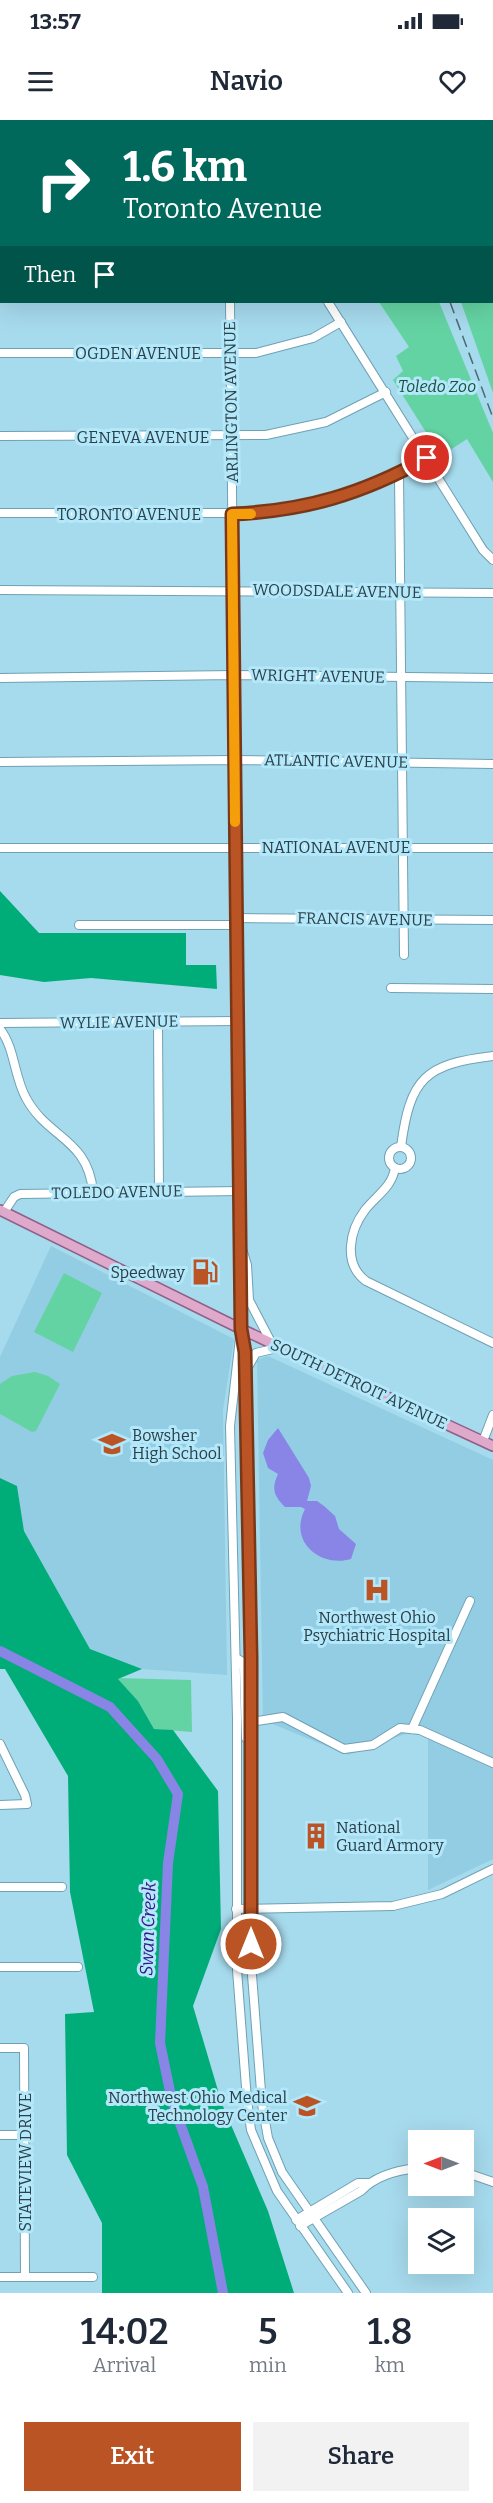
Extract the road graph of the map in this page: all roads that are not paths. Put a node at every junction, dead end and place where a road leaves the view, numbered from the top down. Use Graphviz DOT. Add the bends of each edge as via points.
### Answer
graph roads {
  1 [pos="230,303"];
  2 [pos="329,303"];
  3 [pos="341,322"];
  4 [pos="0,353"];
  5 [pos="230,354"];
  6 [pos="386,392"];
  7 [pos="0,436"];
  8 [pos="231,437"];
  9 [pos="427,458"];
  10 [pos="399,474"];
  11 [pos="0,513"];
  12 [pos="232,514"];
  13 [pos="493,560"];
  14 [pos="0,590"];
  15 [pos="233,590"];
  16 [pos="401,592"];
  17 [pos="493,593"];
  18 [pos="234,675"];
  19 [pos="401,677"];
  20 [pos="0,678"];
  21 [pos="493,678"];
  22 [pos="234,760"];
  23 [pos="0,762"];
  24 [pos="402,763"];
  25 [pos="493,764"];
  26 [pos="236,846"];
  27 [pos="403,847"];
  28 [pos="0,848"];
  29 [pos="493,848"];
  30 [pos="404,920"];
  31 [pos="493,920"];
  32 [pos="236,922"];
  33 [pos="79,925"];
  34 [pos="404,955"];
  35 [pos="391,988"];
  36 [pos="493,989"];
  37 [pos="238,1021"];
  38 [pos="158,1022"];
  39 [pos="0,1023"];
  40 [pos="0,1029"];
  41 [pos="493,1056"];
  42 [pos="401,1147"];
  43 [pos="395,1168"];
  44 [pos="159,1191"];
  45 [pos="240,1191"];
  46 [pos="93,1192"];
  47 [pos="2,1211"];
  48 [pos="240,1245"];
  49 [pos="241,1329"];
  50 [pos="493,1343"];
  51 [pos="276,1346"];
  52 [pos="245,1374"];
  53 [pos="493,1415"];
  54 [pos="493,1431"];
  55 [pos="483,1441"];
  56 [pos="493,1446"];
  57 [pos="470,1601"];
  58 [pos="236,1658"];
  59 [pos="251,1722"];
  60 [pos="412,1729"];
  61 [pos="0,1744"];
  62 [pos="493,1764"];
  63 [pos="0,1805"];
  64 [pos="251,1826"];
  65 [pos="493,1869"];
  66 [pos="0,1887"];
  67 [pos="62,1887"];
  68 [pos="236,1909"];
  69 [pos="251,1909"];
  70 [pos="0,1967"];
  71 [pos="78,1967"];
  72 [pos="0,2049"];
  73 [pos="0,2135"];
  74 [pos="25,2135"];
  75 [pos="408,2170"];
  76 [pos="474,2175"];
  77 [pos="493,2182"];
  78 [pos="310,2215"];
  79 [pos="298,2223"];
  80 [pos="0,2277"];
  81 [pos="25,2277"];
  82 [pos="93,2277"];
  83 [pos="348,2293"];
  84 [pos="366,2293"];
  1 -- 5 [label="street, ARLINGTON AVENUE"];
  2 -- 3 [label="street"];
  3 -- 5 [label="street, OGDEN AVENUE" via="282,348"];
  3 -- 6 [label="street"];
  4 -- 5 [label="street, OGDEN AVENUE"];
  5 -- 8 [label="street, ARLINGTON AVENUE"];
  6 -- 8 [label="street, GENEVA AVENUE" via="326,422 285,432"];
  6 -- 9 [label="street"];
  7 -- 8 [label="street, GENEVA AVENUE"];
  8 -- 12 [label="street, ARLINGTON AVENUE"];
  9 -- 10 [label="street, TORONTO AVENUE"];
  9 -- 13 [label="street"];
  10 -- 12 [label="street, TORONTO AVENUE" via="319,504 269,513"];
  10 -- 16 [label="street"];
  11 -- 12 [label="street, TORONTO AVENUE"];
  12 -- 15 [label="street, ARLINGTON AVENUE"];
  14 -- 15 [label="street, WOODSDALE AVENUE"];
  15 -- 16 [label="street, WOODSDALE AVENUE"];
  15 -- 18 [label="street, ARLINGTON AVENUE"];
  16 -- 17 [label="street, WOODSDALE AVENUE"];
  16 -- 19 [label="street"];
  18 -- 19 [label="street, WRIGHT AVENUE"];
  18 -- 20 [label="street, WRIGHT AVENUE"];
  18 -- 22 [label="street, ARLINGTON AVENUE"];
  19 -- 21 [label="street, WRIGHT AVENUE"];
  19 -- 24 [label="street"];
  22 -- 23 [label="street, ATLANTIC AVENUE"];
  22 -- 24 [label="street, ATLANTIC AVENUE"];
  22 -- 26 [label="street, ARLINGTON AVENUE"];
  24 -- 25 [label="street, ATLANTIC AVENUE"];
  24 -- 27 [label="street"];
  26 -- 27 [label="street, NATIONAL AVENUE"];
  26 -- 28 [label="street, NATIONAL AVENUE"];
  26 -- 32 [label="street, ARLINGTON AVENUE"];
  27 -- 29 [label="street, NATIONAL AVENUE"];
  27 -- 30 [label="street"];
  30 -- 31 [label="street, FRANCIS AVENUE"];
  30 -- 32 [label="street, FRANCIS AVENUE"];
  30 -- 34 [label="street"];
  32 -- 33 [label="street, FRANCIS AVENUE"];
  32 -- 37 [label="street, ARLINGTON AVENUE"];
  35 -- 36 [label="street"];
  37 -- 38 [label="street, WYLIE AVENUE"];
  37 -- 45 [label="street, ARLINGTON AVENUE"];
  38 -- 39 [label="street, WYLIE AVENUE"];
  38 -- 44 [label="street"];
  40 -- 46 [label="street" via="26,1098 45,1123 79,1151 90,1173"];
  41 -- 42 [label="street" via="462,1059 428,1076 408,1101"];
  42 -- 43 [label="street" via="390,1154 389,1161"];
  42 -- 43 [label="street" via="410,1152 411,1161 405,1168"];
  43 -- 50 [label="street" via="388,1186 361,1217 350,1256 352,1267 360,1277"];
  44 -- 45 [label="street, TOLEDO AVENUE"];
  44 -- 46 [label="street, TOLEDO AVENUE"];
  45 -- 48 [label="street, ARLINGTON AVENUE"];
  46 -- 47 [label="street, TOLEDO AVENUE" via="20,1194"];
  47 -- 49 [label="main road, SOUTH DETROIT AVENUE"];
  48 -- 49 [label="street, ARLINGTON AVENUE"];
  48 -- 51 [label="street" via="247,1265 249,1300"];
  49 -- 51 [label="main road, SOUTH DETROIT AVENUE"];
  49 -- 52 [label="street, ARLINGTON AVENUE"];
  49 -- 58 [label="street, ARLINGTON AVENUE" via="230,1426"];
  51 -- 52 [label="street" via="256,1353"];
  51 -- 55 [label="main road, SOUTH DETROIT AVENUE"];
  52 -- 59 [label="street, ARLINGTON AVENUE"];
  53 -- 55 [label="street"];
  54 -- 55 [label="street"];
  55 -- 56 [label="main road, SOUTH DETROIT AVENUE"];
  57 -- 60 [label="street"];
  58 -- 64 [label="street" via="242,1661 244,1669 246,1782"];
  58 -- 68 [label="street, ARLINGTON AVENUE"];
  59 -- 60 [label="street" via="283,1717 344,1749 374,1746 400,1728"];
  59 -- 64 [label="street, ARLINGTON AVENUE"];
  60 -- 62 [label="street"];
  61 -- 63 [label="street" via="27,1804"];
  64 -- 69 [label="street, ARLINGTON AVENUE"];
  65 -- 69 [label="street" via="442,1894 393,1906"];
  66 -- 67 [label="street"];
  68 -- 69 [label="street"];
  68 -- 79 [label="street, ARLINGTON AVENUE" via="238,1993 251,2130 278,2191"];
  69 -- 78 [label="street, ARLINGTON AVENUE" via="253,2002 265,2122 282,2172"];
  70 -- 71 [label="street"];
  72 -- 74 [label="street, STATEVIEW DRIVE" via="24,2048"];
  73 -- 74 [label="street"];
  74 -- 81 [label="street, STATEVIEW DRIVE"];
  75 -- 78 [label="street" via="368,2183 361,2191"];
  76 -- 77 [label="street"];
  78 -- 79 [label="street"];
  78 -- 84 [label="street, ARLINGTON AVENUE"];
  79 -- 83 [label="street, ARLINGTON AVENUE"];
  80 -- 81 [label="street"];
  81 -- 82 [label="street"];
}
